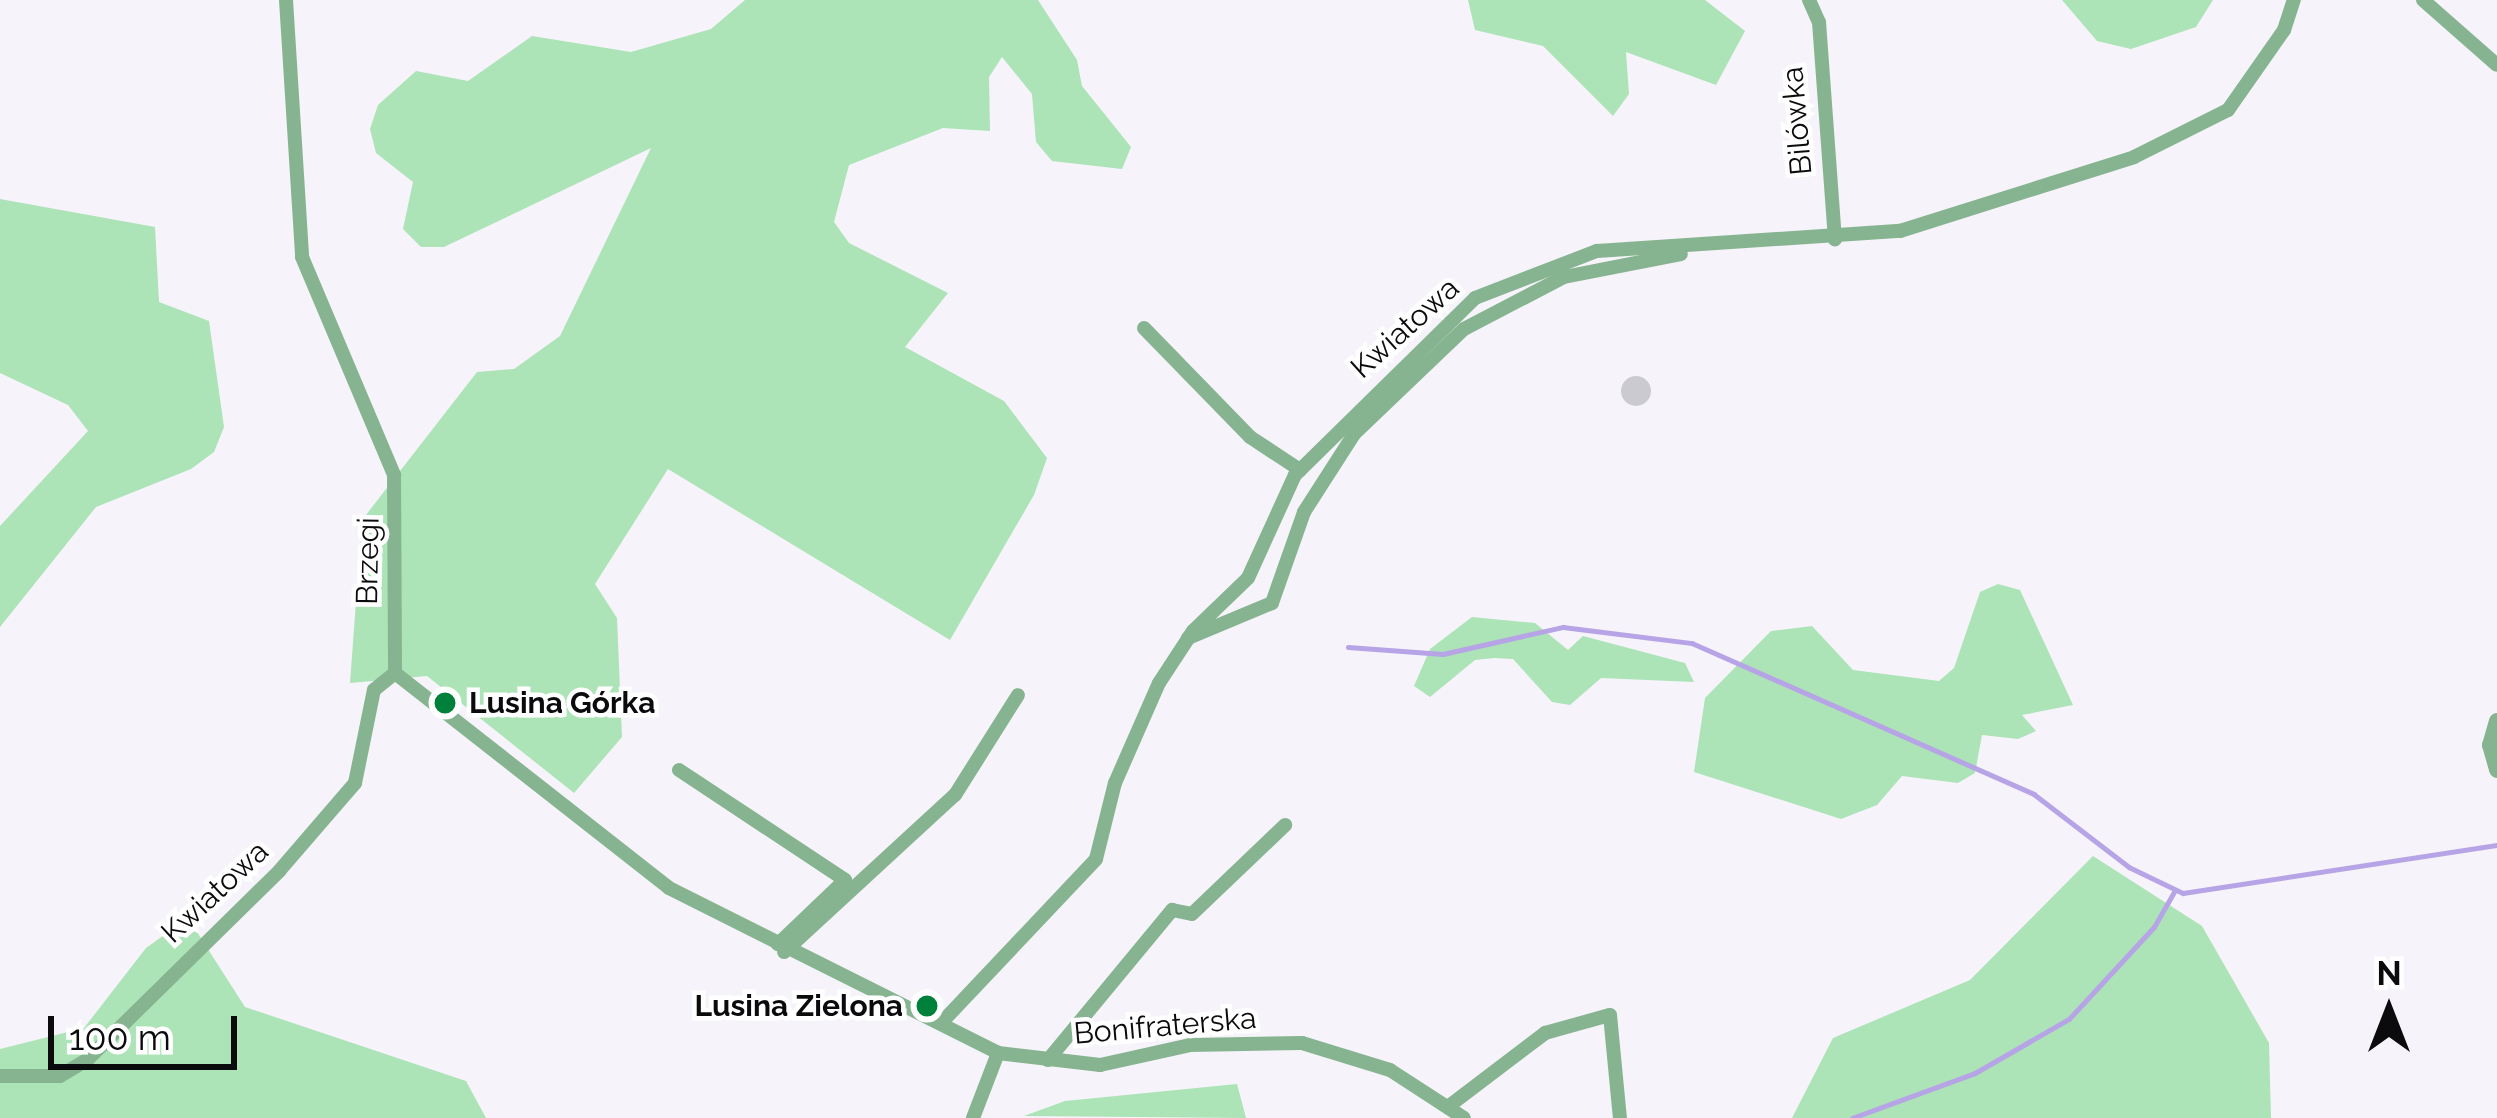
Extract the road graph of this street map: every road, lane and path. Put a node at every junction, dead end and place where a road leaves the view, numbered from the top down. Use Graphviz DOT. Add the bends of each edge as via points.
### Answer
graph roads {
  1 [pos="286,0"];
  2 [pos="1809,0"];
  3 [pos="2294,0"];
  4 [pos="2423,0"];
  5 [pos="2497,65"];
  6 [pos="1835,239"];
  7 [pos="1741,244"];
  8 [pos="1144,328"];
  9 [pos="1300,470"];
  10 [pos="1188,638"];
  11 [pos="395,673"];
  12 [pos="1018,694"];
  13 [pos="2497,721"];
  14 [pos="679,770"];
  15 [pos="2497,770"];
  16 [pos="1286,825"];
  17 [pos="780,950"];
  18 [pos="944,1020"];
  19 [pos="998,1053"];
  20 [pos="1048,1060"];
  21 [pos="0,1076"];
  22 [pos="1449,1106"];
  23 [pos="973,1118"];
  24 [pos="1464,1118"];
  25 [pos="1620,1118"];
  1 -- 11 [label="street, Brzegi" via="302,257 394,475"];
  2 -- 6 [label="street, Bilówka"];
  3 -- 6 [label="street, Kwiatowa" via="2284,31 2207,128 2001,201"];
  4 -- 5 [label="street"];
  6 -- 7 [label="street, Kwiatowa"];
  7 -- 9 [label="street, Kwiatowa" via="1597,251 1475,298"];
  7 -- 10 [label="street" via="1564,277 1464,329 1354,434 1304,512 1272,604"];
  8 -- 9 [label="street" via="1250,437"];
  9 -- 10 [label="street, Kwiatowa" via="1248,578"];
  10 -- 18 [label="street, Kwiatowa" via="1115,783 1096,859"];
  11 -- 17 [label="street" via="669,887"];
  11 -- 21 [label="street, Kwiatowa" via="374,690 355,783 280,870 88,1059 60,1076"];
  12 -- 17 [label="street" via="955,795"];
  13 -- 15 [label="street"];
  14 -- 17 [label="street" via="845,880"];
  16 -- 20 [label="street" via="1192,914 1172,910"];
  17 -- 18 [label="street"];
  18 -- 19 [label="street"];
  19 -- 20 [label="street, Bonifraterska"];
  19 -- 23 [label="street"];
  20 -- 22 [label="street, Bonifraterska" via="1100,1065 1190,1045 1302,1043 1390,1070"];
  22 -- 24 [label="street, Bonifraterska"];
  22 -- 25 [label="street" via="1545,1033 1610,1016"];
}
